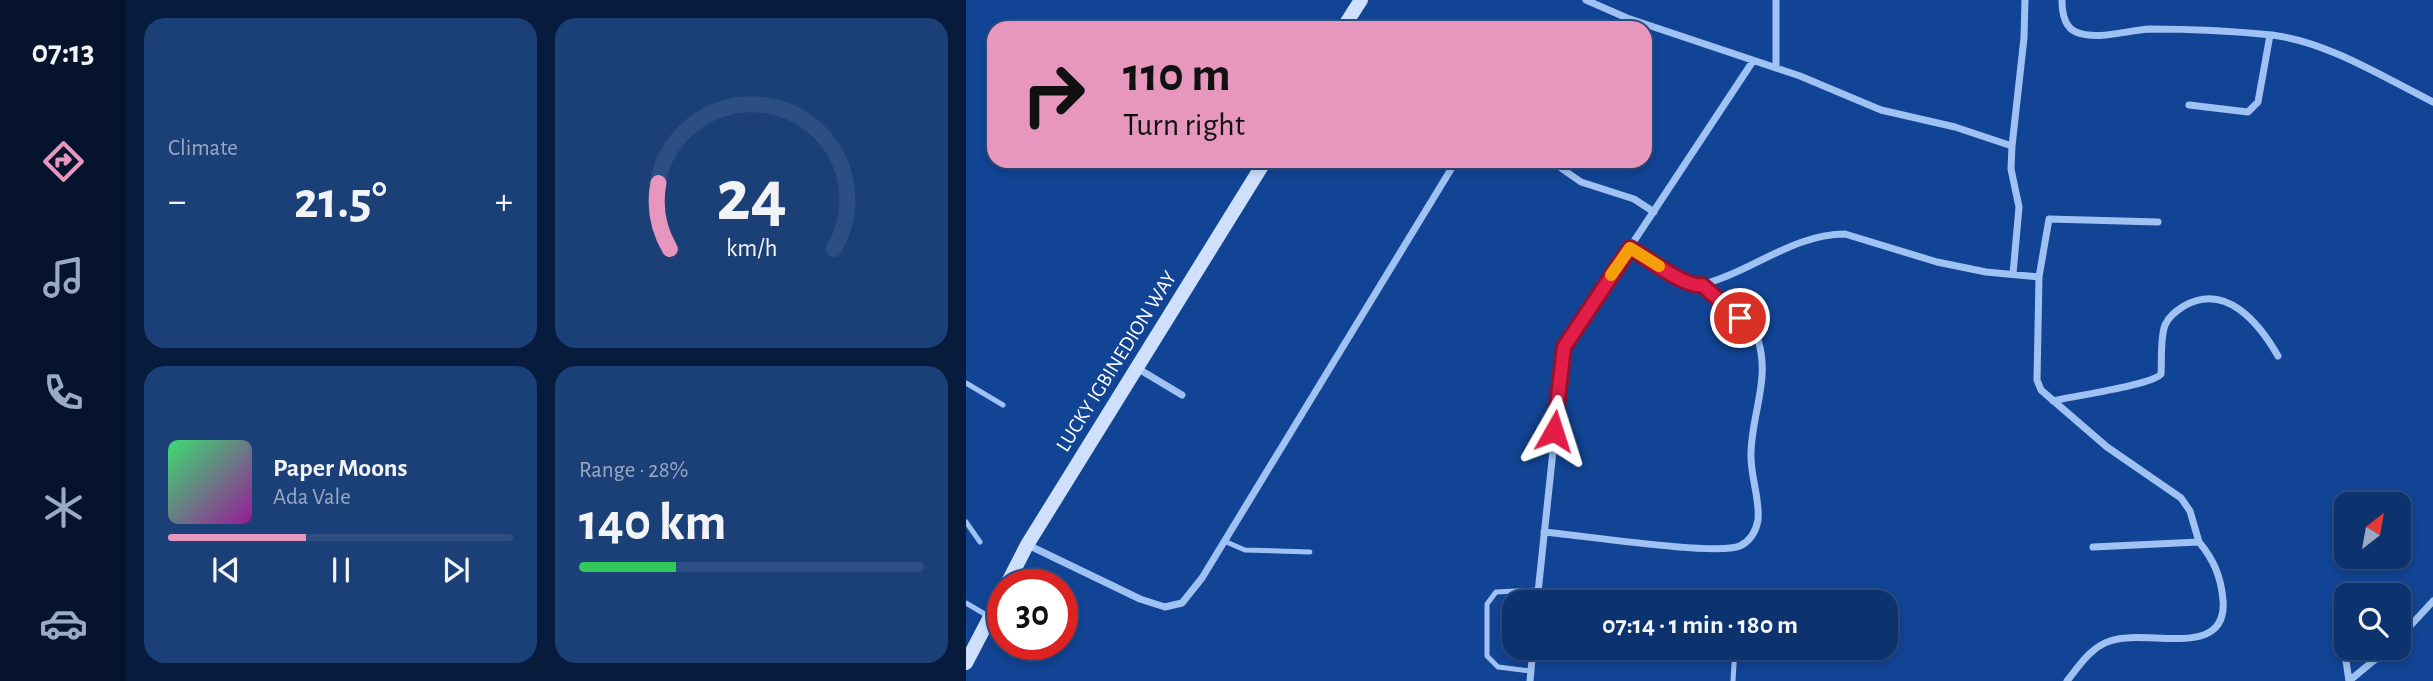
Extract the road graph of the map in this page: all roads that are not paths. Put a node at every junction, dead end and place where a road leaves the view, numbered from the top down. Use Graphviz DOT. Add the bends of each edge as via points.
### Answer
graph roads {
  1 [pos="1361,0"];
  2 [pos="1586,0"];
  3 [pos="1776,0"];
  4 [pos="2025,0"];
  5 [pos="2062,0"];
  6 [pos="1348,21"];
  7 [pos="1636,21"];
  8 [pos="1652,27"];
  9 [pos="2270,35"];
  10 [pos="1753,61"];
  11 [pos="1776,68"];
  12 [pos="2433,102"];
  13 [pos="2189,105"];
  14 [pos="2012,146"];
  15 [pos="1261,168"];
  16 [pos="1452,168"];
  17 [pos="1561,168"];
  18 [pos="1654,212"];
  19 [pos="2158,222"];
  20 [pos="1630,248"];
  21 [pos="2013,274"];
  22 [pos="2039,277"];
  23 [pos="1702,285"];
  24 [pos="2278,355"];
  25 [pos="1137,367"];
  26 [pos="966,383"];
  27 [pos="1182,394"];
  28 [pos="2053,401"];
  29 [pos="1003,405"];
  30 [pos="966,522"];
  31 [pos="1544,532"];
  32 [pos="1224,541"];
  33 [pos="2199,541"];
  34 [pos="980,542"];
  35 [pos="1027,545"];
  36 [pos="2093,547"];
  37 [pos="1310,552"];
  38 [pos="1015,569"];
  39 [pos="1538,590"];
  40 [pos="1502,592"];
  41 [pos="2433,601"];
  42 [pos="966,603"];
  43 [pos="987,615"];
  44 [pos="987,623"];
  45 [pos="2411,625"];
  46 [pos="1532,660"];
  47 [pos="1734,660"];
  48 [pos="2346,660"];
  49 [pos="2374,660"];
  50 [pos="966,663"];
  51 [pos="1531,671"];
  52 [pos="1530,681"];
  53 [pos="1732,681"];
  54 [pos="2067,681"];
  1 -- 6 [label="street"];
  2 -- 7 [label="street"];
  3 -- 11 [label="street"];
  4 -- 14 [label="street"];
  5 -- 9 [label="street" via="2066,24 2074,32 2090,35 2148,29"];
  8 -- 10 [label="street"];
  9 -- 12 [label="street" via="2298,40"];
  9 -- 13 [label="street" via="2258,102 2248,111"];
  10 -- 11 [label="street"];
  10 -- 18 [label="street"];
  11 -- 14 [label="street" via="1881,110"];
  14 -- 21 [label="street" via="2011,169 2019,208"];
  15 -- 25 [label="street, LUCKY IGBINEDION WAY"];
  16 -- 32 [label="street"];
  17 -- 18 [label="street" via="1581,182 1634,199"];
  18 -- 20 [label="street"];
  19 -- 22 [label="street" via="2054,216 2049,219"];
  20 -- 23 [label="street" via="1682,280"];
  20 -- 31 [label="street" via="1564,347"];
  21 -- 22 [label="street"];
  21 -- 23 [label="street" via="1937,262 1845,234 1829,234"];
  22 -- 28 [label="street" via="2037,380"];
  23 -- 31 [label="street" via="1752,328 1758,340 1762,381 1751,457 1757,494 1754,533 1740,546 1710,549"];
  24 -- 28 [label="street" via="2244,310 2231,303 2193,301 2174,312 2166,324 2157,379"];
  25 -- 27 [label="street"];
  25 -- 35 [label="street, LUCKY IGBINEDION WAY"];
  26 -- 29 [label="lane"];
  28 -- 33 [label="street" via="2181,498"];
  30 -- 34 [label="lane"];
  31 -- 39 [label="street"];
  32 -- 35 [label="street" via="1190,596 1165,607"];
  32 -- 37 [label="lane" via="1245,550"];
  33 -- 36 [label="street"];
  33 -- 54 [label="street" via="2218,571 2222,593 2224,615 2215,630 2197,638 2125,636 2106,642 2085,657"];
  35 -- 38 [label="street, LUCKY IGBINEDION WAY"];
  40 -- 51 [label="lane" via="1496,592 1487,604 1487,656 1498,667"];
  41 -- 45 [label="street"];
  42 -- 43 [label="lane"];
  44 -- 50 [label="street"];
  46 -- 51 [label="street"];
  47 -- 53 [label="lane"];
  48 -- 49 [label="street" via="2349,681"];
  51 -- 52 [label="street"];
}
